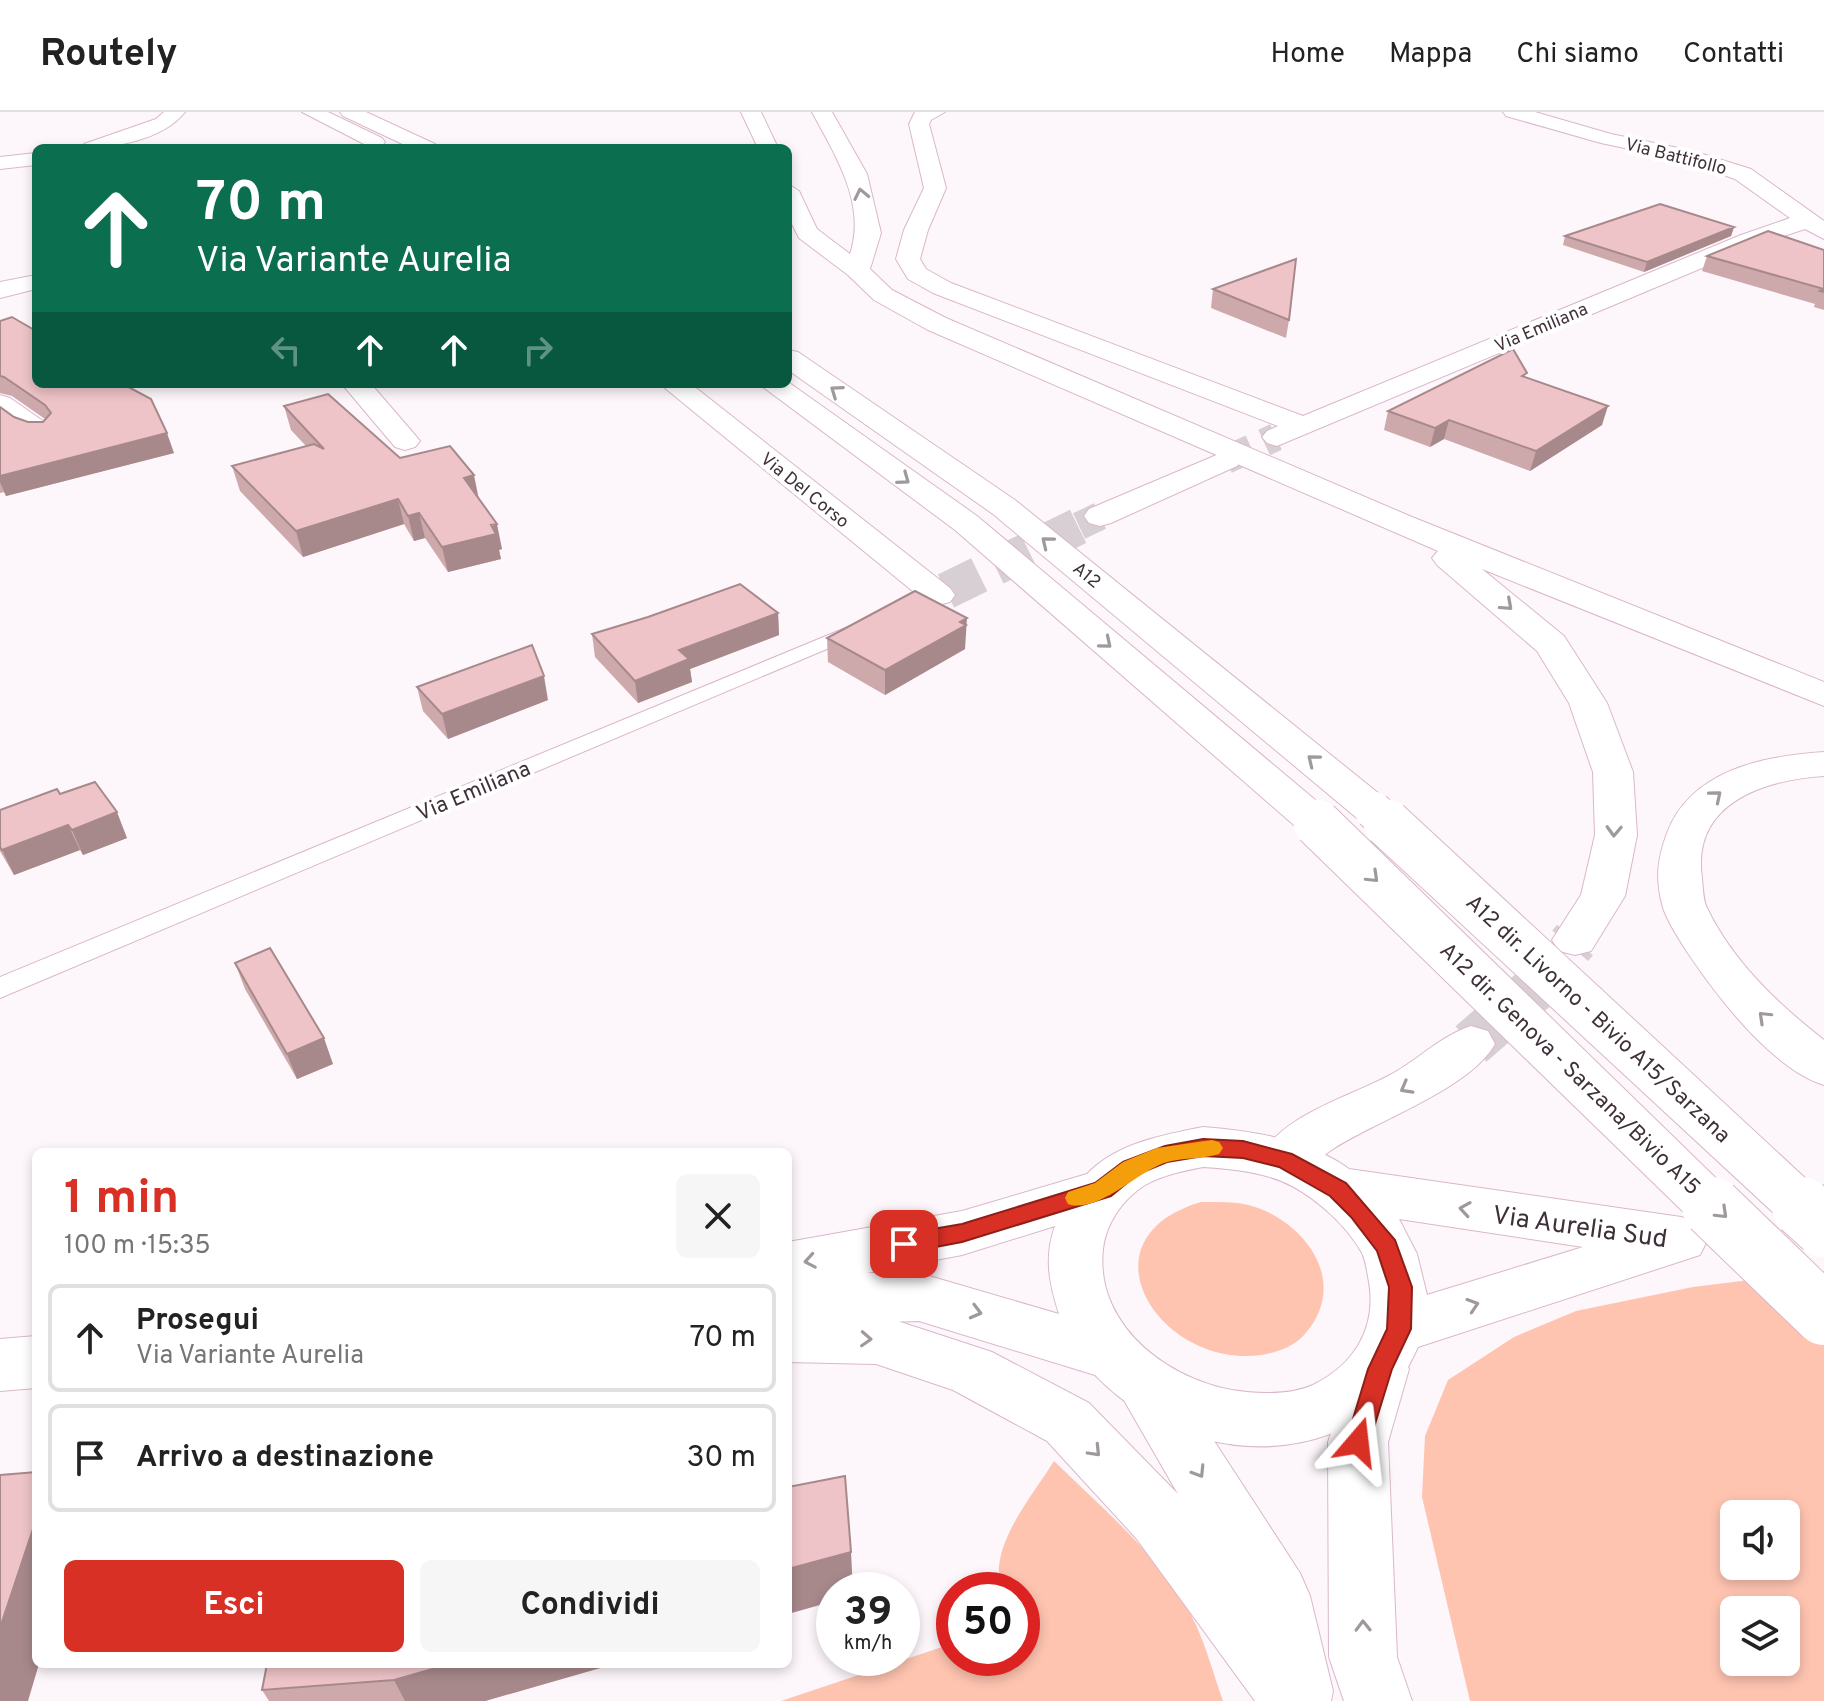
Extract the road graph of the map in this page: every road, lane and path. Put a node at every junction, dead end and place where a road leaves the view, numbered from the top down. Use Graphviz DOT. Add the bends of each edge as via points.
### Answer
graph roads {
  1 [pos="175,112"];
  2 [pos="312,112"];
  3 [pos="350,112"];
  4 [pos="366,112"];
  5 [pos="751,112"];
  6 [pos="822,112"];
  7 [pos="935,112"];
  8 [pos="1513,112"];
  9 [pos="383,127"];
  10 [pos="103,144"];
  11 [pos="380,144"];
  12 [pos="419,144"];
  13 [pos="766,144"];
  14 [pos="32,159"];
  15 [pos="0,163"];
  16 [pos="0,170"];
  17 [pos="32,170"];
  18 [pos="792,200"];
  19 [pos="1816,226"];
  20 [pos="857,270"];
  21 [pos="32,283"];
  22 [pos="0,290"];
  23 [pos="792,361"];
  24 [pos="359,388"];
  25 [pos="679,388"];
  26 [pos="779,388"];
  27 [pos="0,404"];
  28 [pos="1304,426"];
  29 [pos="40,432"];
  30 [pos="1276,437"];
  31 [pos="405,441"];
  32 [pos="1226,460"];
  33 [pos="1100,516"];
  34 [pos="1401,524"];
  35 [pos="942,593"];
  36 [pos="909,607"];
  37 [pos="880,619"];
  38 [pos="1824,695"];
  39 [pos="1824,764"];
  40 [pos="1373,810"];
  41 [pos="1317,823"];
  42 [pos="1575,940"];
  43 [pos="0,988"];
  44 [pos="1471,1044"];
  45 [pos="1824,1067"];
  46 [pos="1284,1160"];
  47 [pos="1338,1189"];
  48 [pos="1103,1190"];
  49 [pos="1824,1227"];
  50 [pos="792,1264"];
  51 [pos="792,1301"];
  52 [pos="1824,1315"];
  53 [pos="792,1337"];
  54 [pos="1389,1349"];
  55 [pos="32,1362"];
  56 [pos="0,1365"];
  57 [pos="1126,1368"];
  58 [pos="1299,1701"];
  59 [pos="1378,1701"];
  1 -- 10 [label="main road" via="163,123"];
  2 -- 11 [label="main road"];
  3 -- 9 [label="main road"];
  4 -- 9 [label="main road"];
  5 -- 13 [label="main road"];
  20 -- 6 [label="main road, one-way" via="869,233 856,174"];
  7 -- 28 [label="main road" via="922,116 919,124 935,188 908,259 917,274"];
  8 -- 19 [label="main road, Via Battifollo" via="1743,174"];
  9 -- 12 [label="main road"];
  14 -- 15 [label="main road"];
  16 -- 17 [label="main road"];
  18 -- 20 [label="main road" via="807,233"];
  19 -- 28 [label="main road, Via Emiliana" via="1749,240"];
  20 -- 34 [label="main road" via="883,295 937,324"];
  21 -- 22 [label="main road"];
  40 -- 23 [label="main road, A12 / A12, one-way" via="1004,507"];
  24 -- 31 [label="main road"];
  25 -- 35 [label="main road, Via Del Corso"];
  26 -- 41 [label="main road, A12 / A12, one-way" via="966,523"];
  27 -- 29 [label="main road"];
  28 -- 30 [label="main road, Via Emiliana"];
  32 -- 33 [label="main road"];
  34 -- 38 [label="main road"];
  34 -- 42 [label="main road, one-way" via="1471,574 1551,644 1588,703 1613,772 1616,835 1603,896"];
  35 -- 36 [label="lane"];
  37 -- 43 [label="lane, Via Emiliana"];
  45 -- 39 [label="main road, one-way" via="1761,1015 1719,964 1684,906 1678,861 1695,814 1729,786 1781,767"];
  40 -- 49 [label="main road, A12 dir. Livorno - Bivio A15/Sarzana / A12, bridge"];
  41 -- 52 [label="main road, A12 dir. Genova - Sarzana/Bivio A15 / A12, one-way, bridge"];
  44 -- 46 [label="main road, one-way" via="1414,1084 1312,1137"];
  46 -- 47 [label="main road"];
  46 -- 48 [label="main road" via="1203,1147 1131,1168"];
  47 -- 54 [label="main road" via="1387,1247 1400,1287"];
  54 -- 47 [label="main road, Via Aurelia Sud, one-way" via="1681,1239"];
  48 -- 50 [label="main road, one-way" via="962,1233"];
  48 -- 57 [label="main road" via="1080,1225 1073,1266 1083,1311"];
  51 -- 57 [label="main road, one-way" via="919,1297"];
  53 -- 58 [label="main road, one-way" via="876,1339 971,1370 1068,1422 1158,1517"];
  54 -- 57 [label="main road" via="1344,1400 1295,1418 1239,1420 1191,1409"];
  59 -- 54 [label="main road, one-way" via="1363,1657 1358,1442"];
  55 -- 56 [label="main road"];
  57 -- 58 [label="main road, one-way" via="1277,1596"];
}
